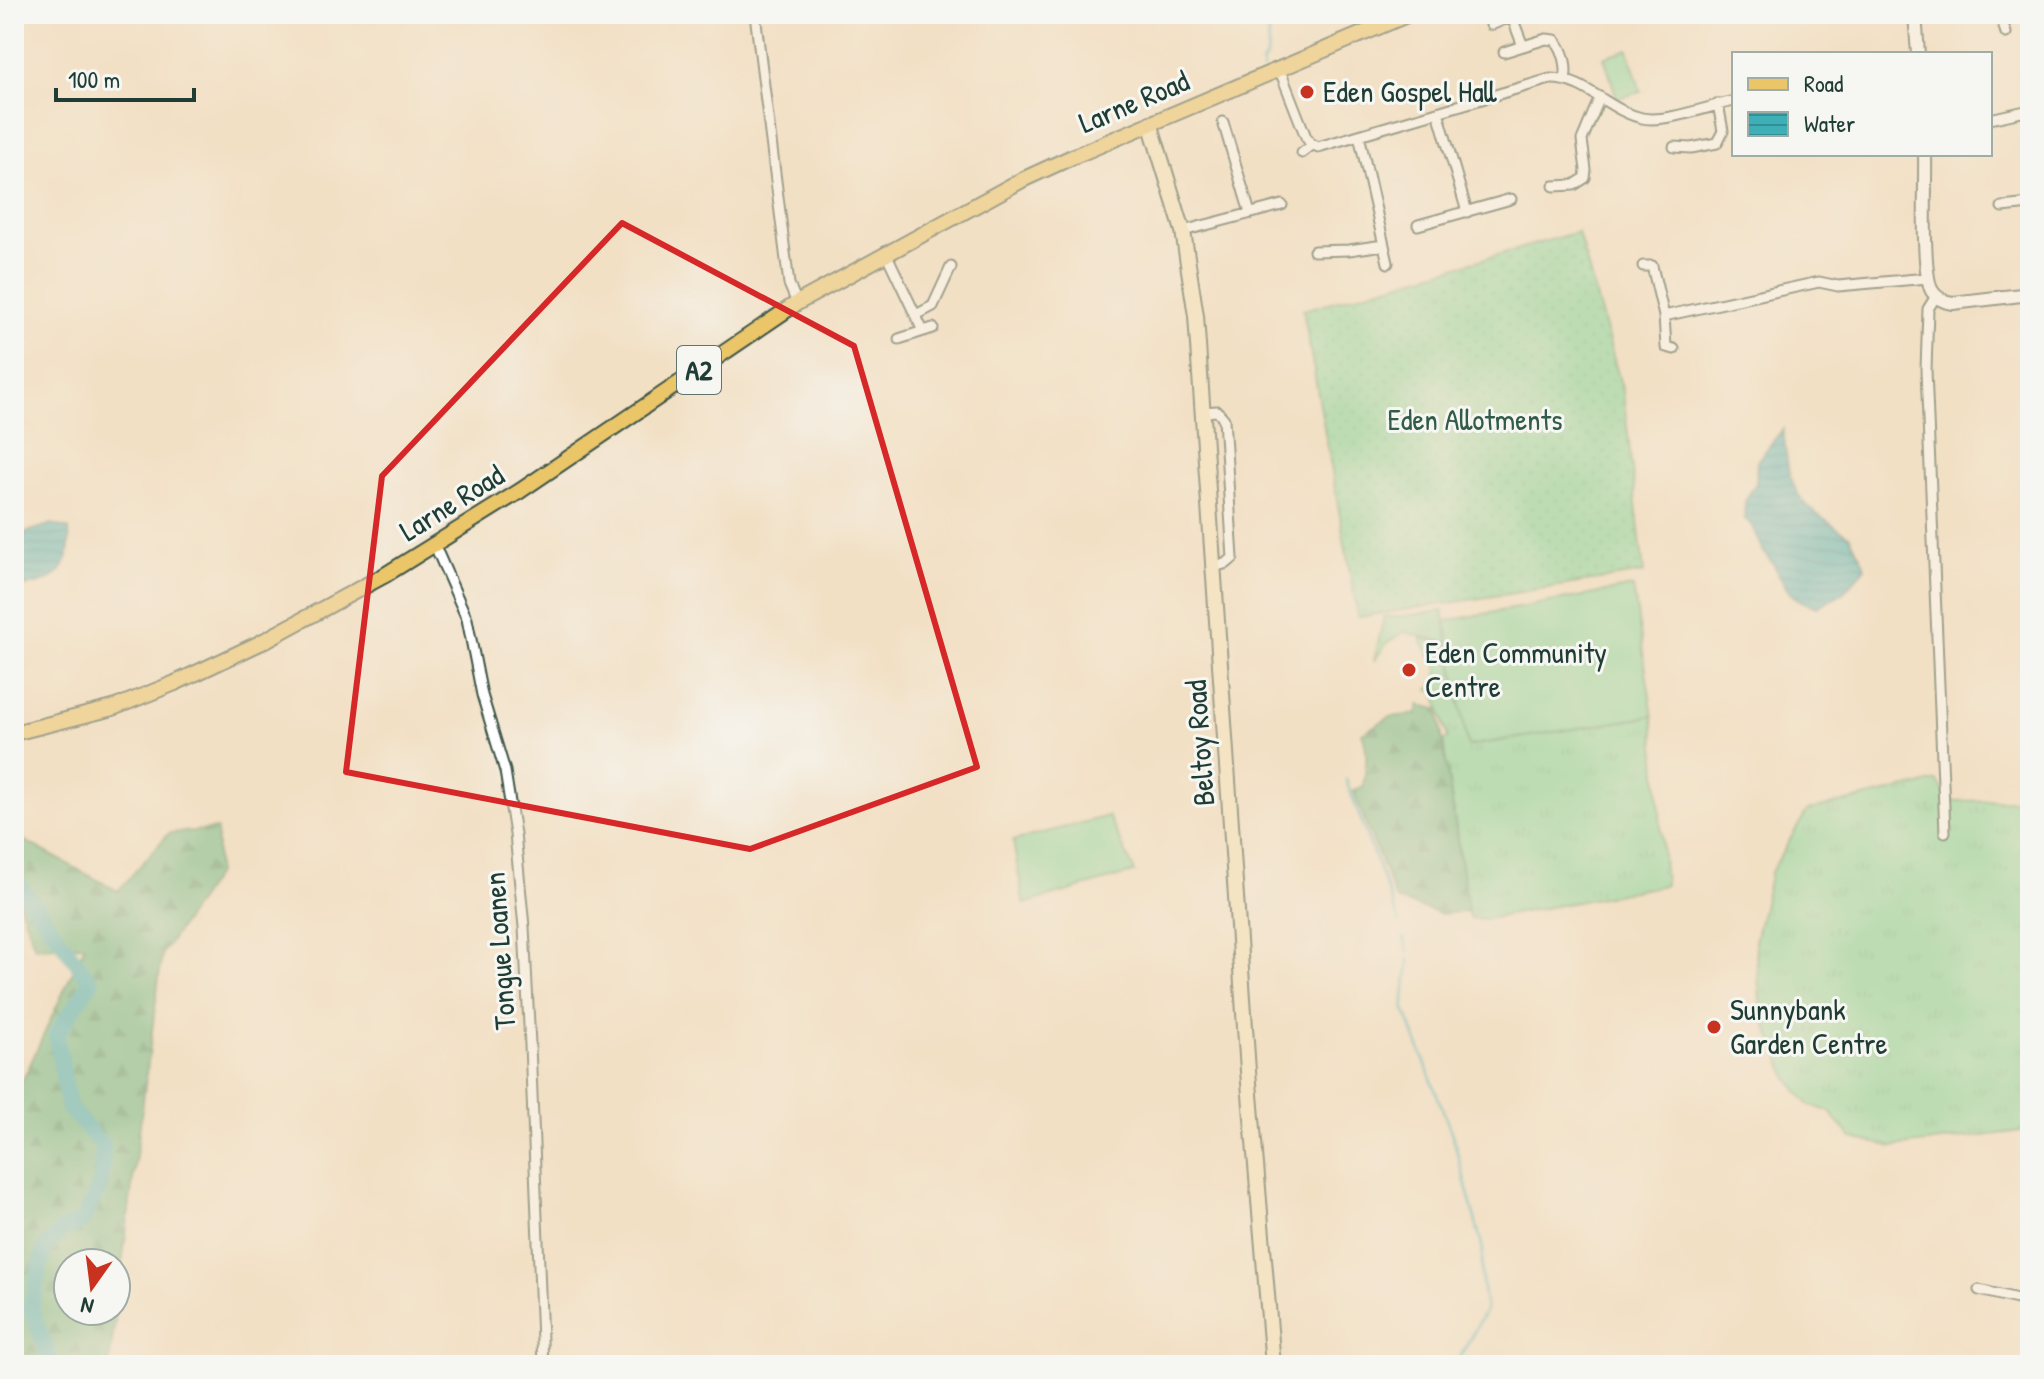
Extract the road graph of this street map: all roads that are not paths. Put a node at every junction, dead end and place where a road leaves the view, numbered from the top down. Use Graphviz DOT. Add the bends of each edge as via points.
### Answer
graph roads {
  1 [pos="755,14"];
  2 [pos="1409,14"];
  3 [pos="1915,14"];
  4 [pos="2000,14"];
  5 [pos="1491,25"];
  6 [pos="2006,33"];
  7 [pos="1523,46"];
  8 [pos="1504,52"];
  9 [pos="1918,52"];
  10 [pos="1279,68"];
  11 [pos="1565,80"];
  12 [pos="1600,97"];
  13 [pos="1732,101"];
  14 [pos="1718,104"];
  15 [pos="2028,110"];
  16 [pos="1438,112"];
  17 [pos="1992,119"];
  18 [pos="1223,122"];
  19 [pos="1150,123"];
  20 [pos="2030,125"];
  21 [pos="1359,135"];
  22 [pos="1312,145"];
  23 [pos="1674,147"];
  24 [pos="1302,153"];
  25 [pos="1925,156"];
  26 [pos="1554,186"];
  27 [pos="1511,199"];
  28 [pos="2030,204"];
  29 [pos="1282,205"];
  30 [pos="2002,207"];
  31 [pos="1467,212"];
  32 [pos="1250,213"];
  33 [pos="1418,225"];
  34 [pos="1183,231"];
  35 [pos="1384,245"];
  36 [pos="1314,251"];
  37 [pos="886,253"];
  38 [pos="1660,259"];
  39 [pos="1388,263"];
  40 [pos="951,267"];
  41 [pos="1928,278"];
  42 [pos="2030,294"];
  43 [pos="1936,296"];
  44 [pos="797,303"];
  45 [pos="916,315"];
  46 [pos="1664,316"];
  47 [pos="933,328"];
  48 [pos="923,331"];
  49 [pos="899,339"];
  50 [pos="1666,348"];
  51 [pos="435,546"];
  52 [pos="14,733"];
  53 [pos="1945,832"];
  54 [pos="1979,1290"];
  55 [pos="2030,1302"];
  56 [pos="543,1365"];
  57 [pos="1273,1365"];
  1 -- 44 [label="street" via="789,284"];
  2 -- 10 [label="main road, Larne Road / A2"];
  3 -- 9 [label="street"];
  4 -- 6 [label="street"];
  5 -- 7 [label="street" via="1513,20"];
  7 -- 8 [label="street"];
  7 -- 11 [label="street" via="1546,39 1557,42"];
  10 -- 19 [label="main road, Larne Road / A2"];
  10 -- 22 [label="street"];
  11 -- 12 [label="street"];
  11 -- 16 [label="street" via="1544,80"];
  12 -- 14 [label="street" via="1648,119"];
  12 -- 26 [label="street" via="1582,140 1585,178 1574,185"];
  13 -- 14 [label="street"];
  14 -- 23 [label="street" via="1723,131 1717,143"];
  15 -- 17 [label="street"];
  15 -- 20 [label="street"];
  16 -- 21 [label="street"];
  16 -- 31 [label="street"];
  18 -- 32 [label="street"];
  19 -- 34 [label="main road, Beltoy Road"];
  19 -- 37 [label="main road, Larne Road / A2" via="1022,180"];
  21 -- 22 [label="street"];
  21 -- 35 [label="street"];
  22 -- 24 [label="street"];
  25 -- 41 [label="street"];
  27 -- 31 [label="street"];
  28 -- 30 [label="street"];
  29 -- 32 [label="street"];
  31 -- 33 [label="street"];
  32 -- 34 [label="street"];
  34 -- 57 [label="main road, Beltoy Road" via="1196,316"];
  35 -- 36 [label="street"];
  35 -- 39 [label="street"];
  37 -- 44 [label="main road, Larne Road / A2"];
  37 -- 45 [label="street"];
  38 -- 46 [label="street" via="1647,266"];
  40 -- 45 [label="street" via="933,306"];
  41 -- 43 [label="street"];
  41 -- 46 [label="street" via="1838,286 1819,282"];
  42 -- 43 [label="street" via="1956,303"];
  43 -- 53 [label="street" via="1928,309 1926,370"];
  44 -- 51 [label="main road, Larne Road / A2"];
  45 -- 48 [label="street"];
  46 -- 50 [label="street"];
  47 -- 48 [label="street"];
  48 -- 49 [label="street"];
  51 -- 52 [label="main road, Larne Road / A2" via="260,643 175,683 113,708"];
  51 -- 56 [label="street, Tongue Loanen" via="467,619 515,834 524,927"];
  54 -- 55 [label="street"];
}
